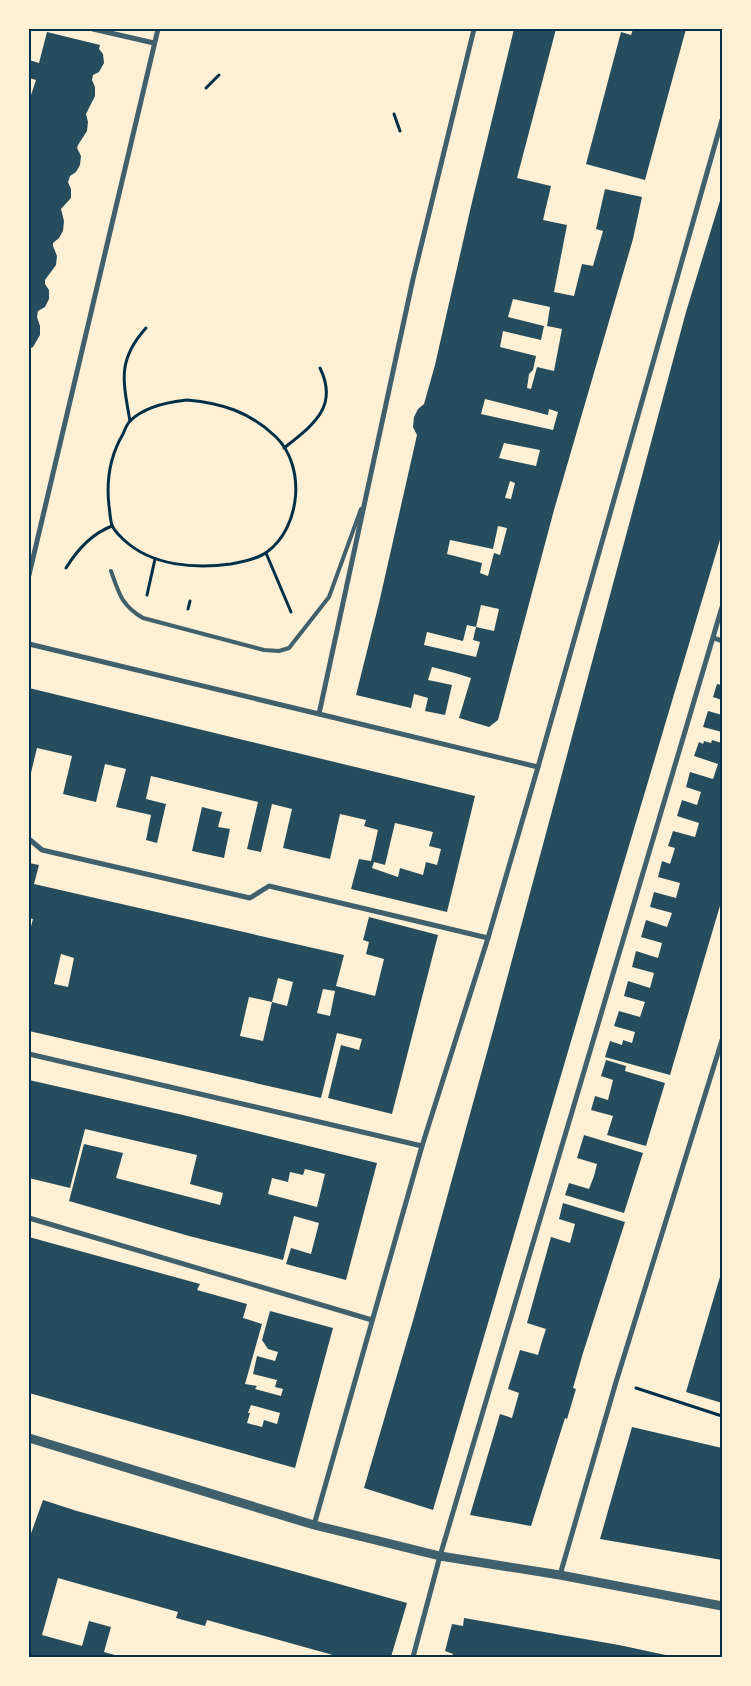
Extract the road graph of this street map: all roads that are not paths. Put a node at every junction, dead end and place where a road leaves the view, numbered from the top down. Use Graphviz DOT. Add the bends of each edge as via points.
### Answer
graph roads {
  1 [pos="93,29"];
  2 [pos="158,29"];
  3 [pos="474,29"];
  4 [pos="154,43"];
  5 [pos="722,120"];
  6 [pos="367,492"];
  7 [pos="112,571"];
  8 [pos="29,575"];
  9 [pos="722,607"];
  10 [pos="714,638"];
  11 [pos="722,641"];
  12 [pos="29,644"];
  13 [pos="319,714"];
  14 [pos="538,767"];
  15 [pos="29,838"];
  16 [pos="488,938"];
  17 [pos="722,1040"];
  18 [pos="29,1054"];
  19 [pos="422,1146"];
  20 [pos="29,1218"];
  21 [pos="372,1320"];
  22 [pos="29,1438"];
  23 [pos="314,1526"];
  24 [pos="440,1556"];
  25 [pos="560,1575"];
  26 [pos="722,1606"];
  27 [pos="413,1657"];
  1 -- 4 [label="street"];
  2 -- 4 [label="street"];
  3 -- 6 [label="street" via="413,279"];
  4 -- 8 [label="street"];
  5 -- 14 [label="street"];
  6 -- 7 [label="lane" via="329,597 289,648 264,650 143,618 123,602"];
  6 -- 13 [label="street"];
  9 -- 10 [label="street"];
  10 -- 11 [label="street"];
  10 -- 24 [label="street"];
  12 -- 13 [label="street"];
  13 -- 14 [label="street"];
  14 -- 16 [label="street"];
  15 -- 16 [label="street" via="42,850 250,898 268,886"];
  16 -- 19 [label="street"];
  17 -- 25 [label="street"];
  18 -- 19 [label="street"];
  19 -- 21 [label="street"];
  20 -- 21 [label="street"];
  21 -- 23 [label="street"];
  22 -- 23 [label="street"];
  23 -- 24 [label="street"];
  24 -- 25 [label="street"];
  24 -- 27 [label="street"];
  25 -- 26 [label="street"];
}
